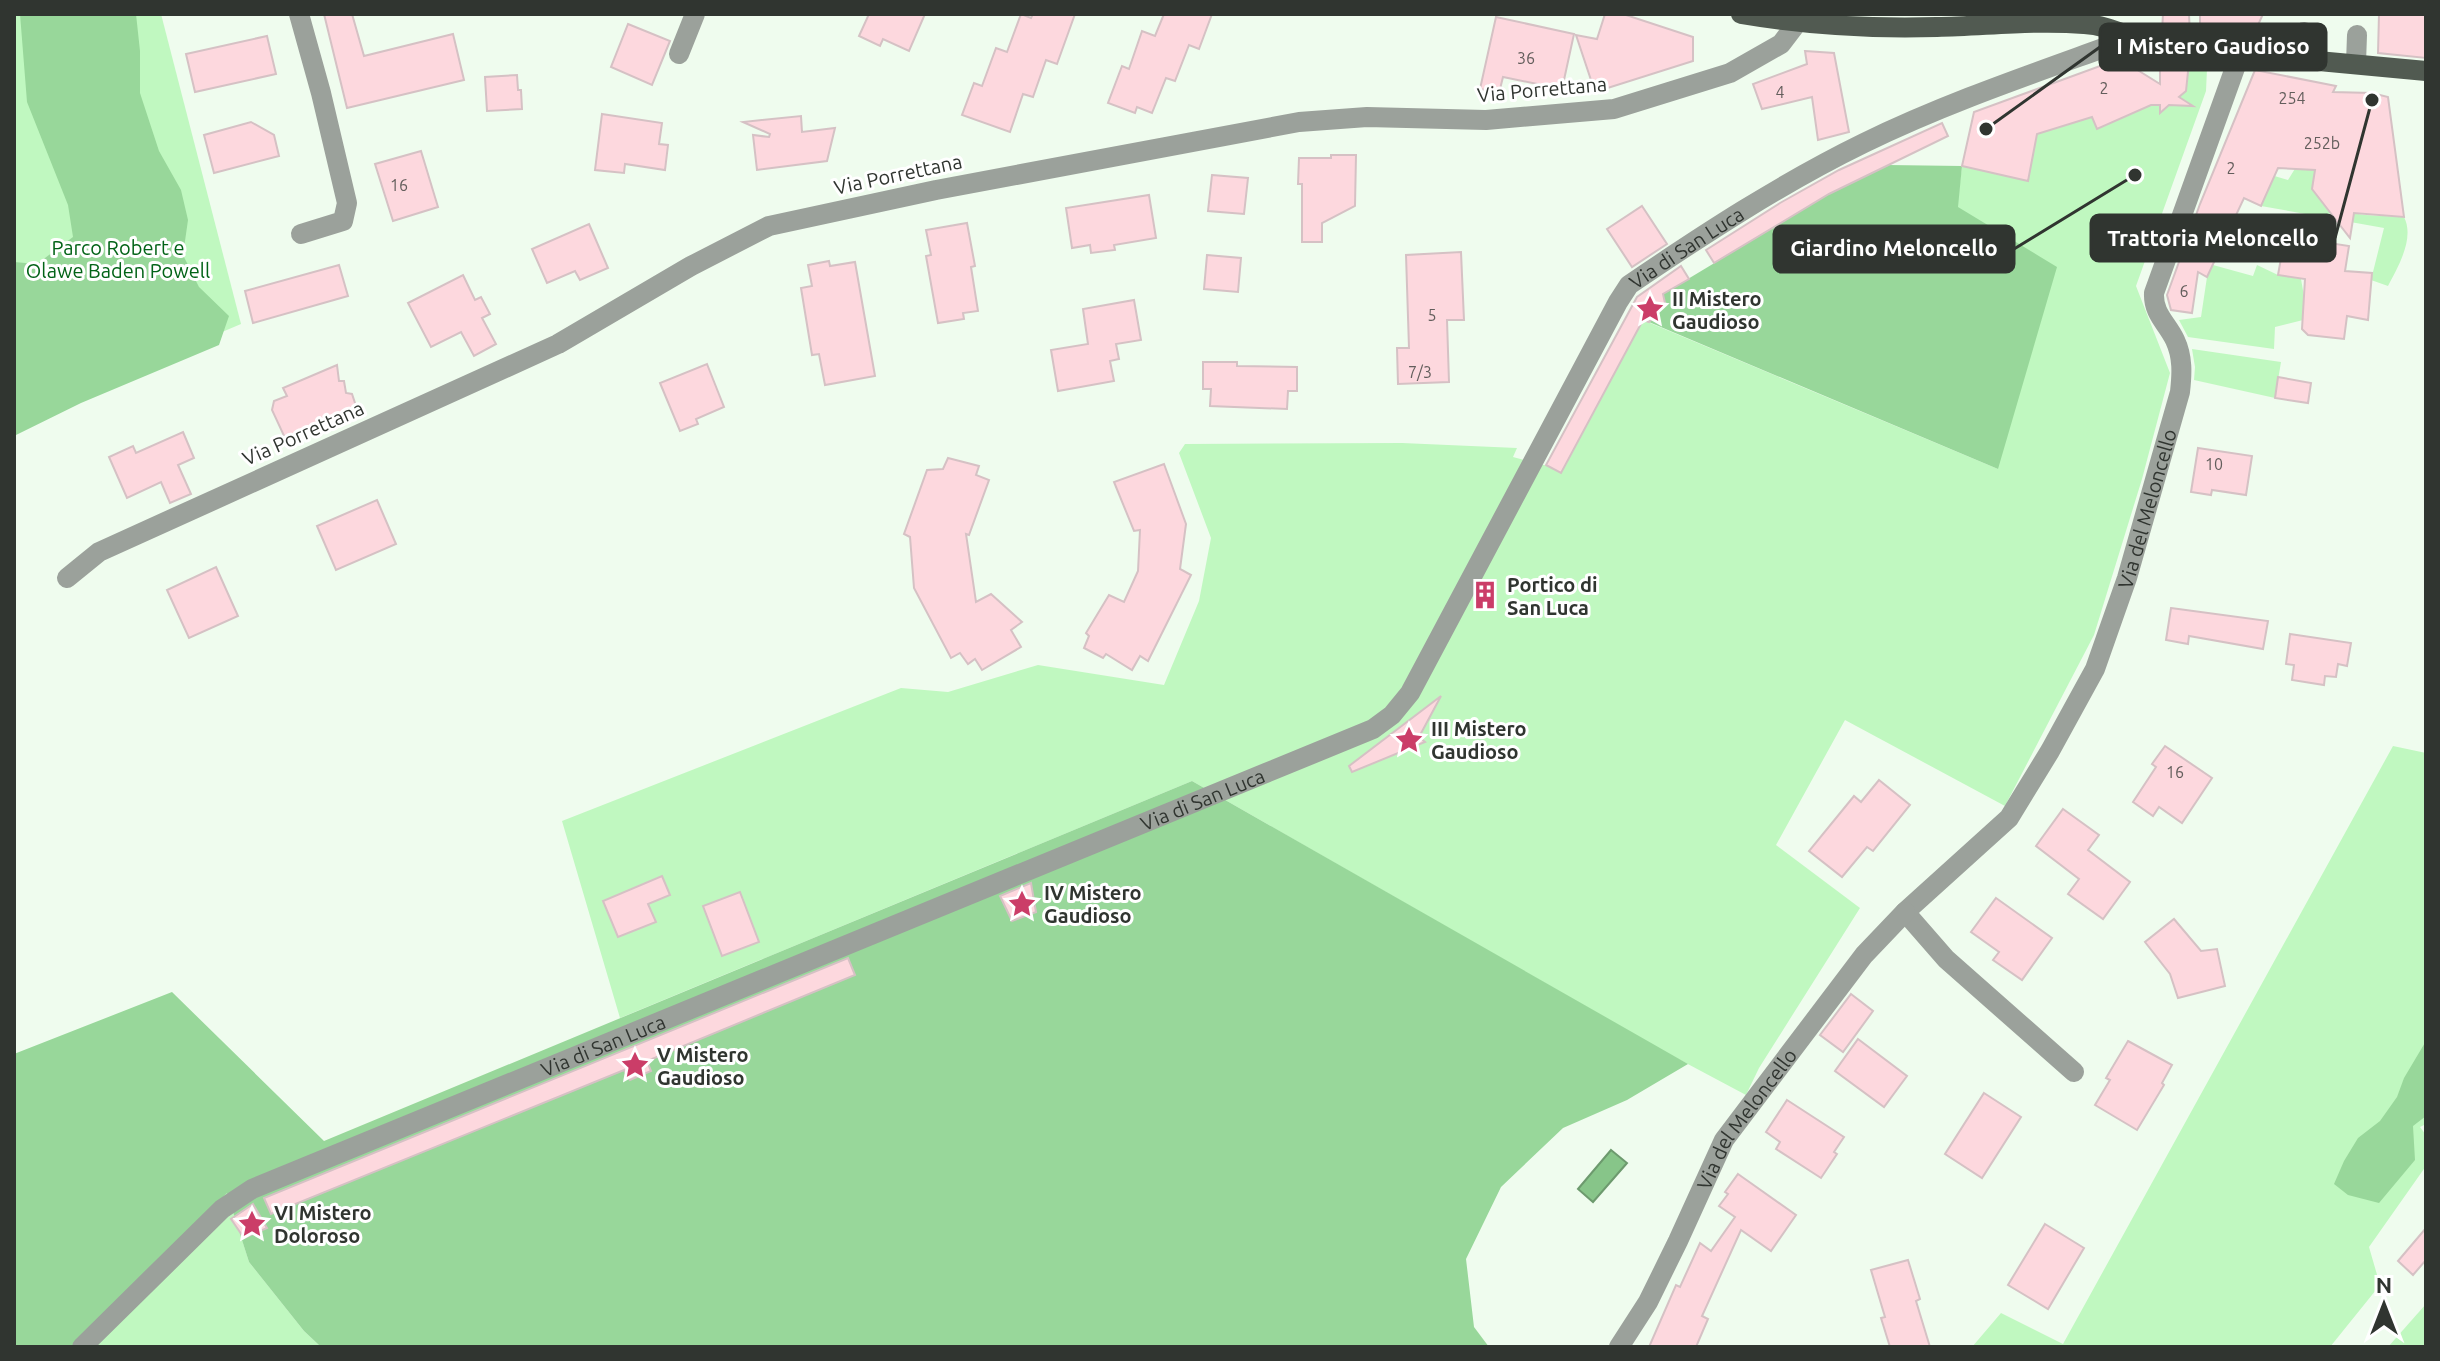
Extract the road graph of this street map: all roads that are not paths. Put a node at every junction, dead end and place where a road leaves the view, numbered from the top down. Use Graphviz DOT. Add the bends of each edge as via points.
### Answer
graph roads {
  1 [pos="299,14"];
  2 [pos="695,14"];
  3 [pos="1741,14"];
  4 [pos="1796,19"];
  5 [pos="2305,22"];
  6 [pos="2357,24"];
  7 [pos="2131,38"];
  8 [pos="2161,45"];
  9 [pos="2190,49"];
  10 [pos="679,54"];
  11 [pos="2240,54"];
  12 [pos="2302,59"];
  13 [pos="2356,63"];
  14 [pos="2426,71"];
  15 [pos="301,234"];
  16 [pos="67,578"];
  17 [pos="1905,912"];
  18 [pos="2074,1072"];
  19 [pos="82,1347"];
  20 [pos="1619,1347"];
  1 -- 15 [label="street" via="347,203 343,221"];
  2 -- 10 [label="street"];
  3 -- 4 [label="main road"];
  4 -- 7 [label="main road" via="1863,28 2086,24"];
  4 -- 16 [label="street, Via Porrettana" via="1781,44 1730,73 1614,109 1486,120 1367,117 1299,122 769,226 558,344 99,552"];
  5 -- 12 [label="street"];
  6 -- 13 [label="street"];
  7 -- 8 [label="main road"];
  7 -- 19 [label="street, Via di San Luca" via="2019,77 1863,143 1775,191 1629,285 1410,693 1373,729 252,1189 222,1209"];
  9 -- 11 [label="main road"];
  11 -- 12 [label="main road"];
  11 -- 17 [label="street, Via del Meloncello" via="2154,293 2157,314 2181,355 2181,383 2102,653 2009,818"];
  12 -- 13 [label="main road"];
  13 -- 14 [label="main road"];
  17 -- 18 [label="street" via="1946,959"];
  17 -- 20 [label="street, Via del Meloncello" via="1864,955 1724,1140 1648,1302"];
}
